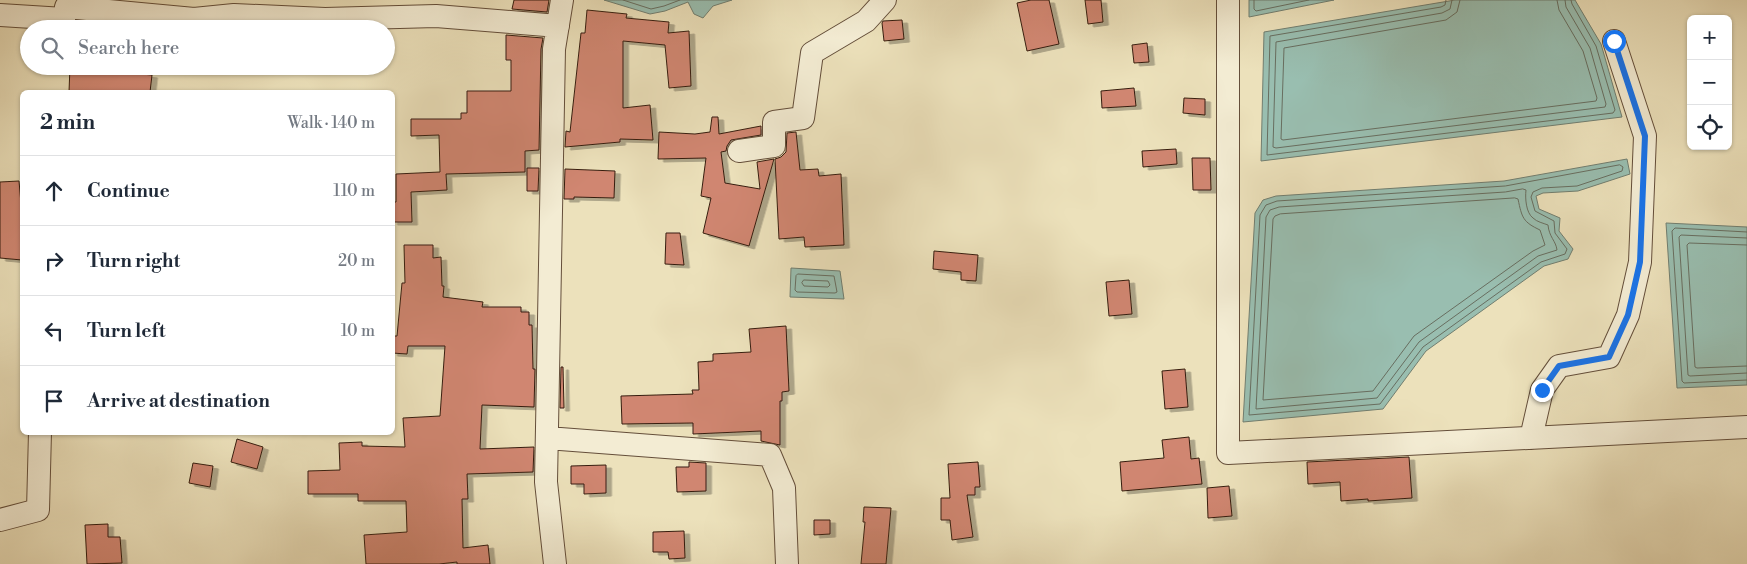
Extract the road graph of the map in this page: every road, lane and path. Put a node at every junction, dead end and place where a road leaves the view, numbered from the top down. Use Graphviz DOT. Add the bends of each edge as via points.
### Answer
graph roads {
  1 [pos="562,0"];
  2 [pos="885,0"];
  3 [pos="1228,0"];
  4 [pos="0,15"];
  5 [pos="558,26"];
  6 [pos="1614,41"];
  7 [pos="739,151"];
  8 [pos="1747,427"];
  9 [pos="40,435"];
  10 [pos="547,438"];
  11 [pos="1531,438"];
  12 [pos="0,520"];
  13 [pos="555,564"];
  14 [pos="787,564"];
  1 -- 5 [label="street"];
  2 -- 7 [label="street" via="866,21 812,53 803,118 774,122 774,146"];
  3 -- 11 [label="street" via="1228,453"];
  4 -- 5 [label="street" via="64,19 66,7 194,19 234,15 325,19 436,16"];
  5 -- 10 [label="street" via="554,49"];
  6 -- 11 [label="street" via="1645,136 1640,262 1628,315 1609,357 1559,366 1542,390"];
  8 -- 11 [label="street"];
  9 -- 12 [label="street" via="38,510"];
  10 -- 13 [label="street" via="546,482"];
  10 -- 14 [label="street" via="770,455 784,488"];
}
